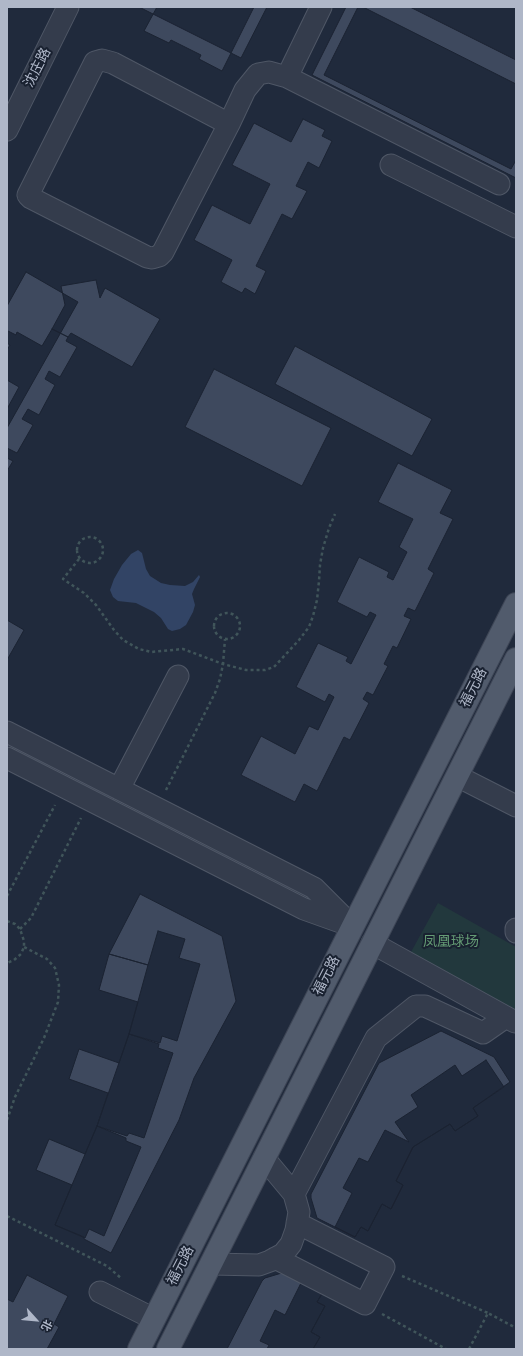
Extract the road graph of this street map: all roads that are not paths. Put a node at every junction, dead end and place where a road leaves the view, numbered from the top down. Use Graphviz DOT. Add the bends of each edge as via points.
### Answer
graph roads {
  1 [pos="68,7"];
  2 [pos="321,7"];
  3 [pos="287,76"];
  4 [pos="228,124"];
  5 [pos="7,130"];
  6 [pos="391,165"];
  7 [pos="499,184"];
  8 [pos="516,227"];
  9 [pos="516,604"];
  10 [pos="516,659"];
  11 [pos="178,676"];
  12 [pos="7,732"];
  13 [pos="7,758"];
  14 [pos="457,776"];
  15 [pos="119,789"];
  16 [pos="516,806"];
  17 [pos="352,926"];
  18 [pos="372,944"];
  19 [pos="511,1020"];
  20 [pos="264,1158"];
  21 [pos="294,1194"];
  22 [pos="297,1223"];
  23 [pos="275,1258"];
  24 [pos="211,1264"];
  25 [pos="100,1292"];
  26 [pos="154,1318"];
  27 [pos="139,1349"];
  28 [pos="168,1349"];
  1 -- 5 [label="street, 沈庄路"];
  2 -- 3 [label="street"];
  3 -- 4 [label="street" via="269,72 258,74 245,90"];
  3 -- 7 [label="street"];
  4 -- 4 [label="street" via="159,256 147,257 28,195 95,62 102,60 113,63"];
  6 -- 8 [label="street"];
  9 -- 17 [label="main road, 福元路"];
  10 -- 14 [label="main road, 福元路"];
  11 -- 15 [label="street"];
  12 -- 15 [label="street"];
  13 -- 17 [label="street" via="304,910"];
  14 -- 16 [label="street"];
  14 -- 18 [label="main road, 福元路"];
  15 -- 17 [label="street" via="314,888"];
  17 -- 26 [label="main road, 福元路"];
  18 -- 19 [label="street"];
  18 -- 20 [label="main road, 福元路"];
  19 -- 21 [label="street" via="482,1033 425,1006 416,1006 376,1038"];
  20 -- 21 [label="street"];
  20 -- 24 [label="main road, 福元路"];
  21 -- 22 [label="street" via="298,1212"];
  22 -- 23 [label="street" via="291,1244 283,1254"];
  22 -- 23 [label="street" via="384,1267 365,1304"];
  23 -- 24 [label="street" via="259,1265"];
  24 -- 28 [label="main road, 福元路"];
  25 -- 26 [label="street"];
  26 -- 27 [label="main road, 福元路"];
}
